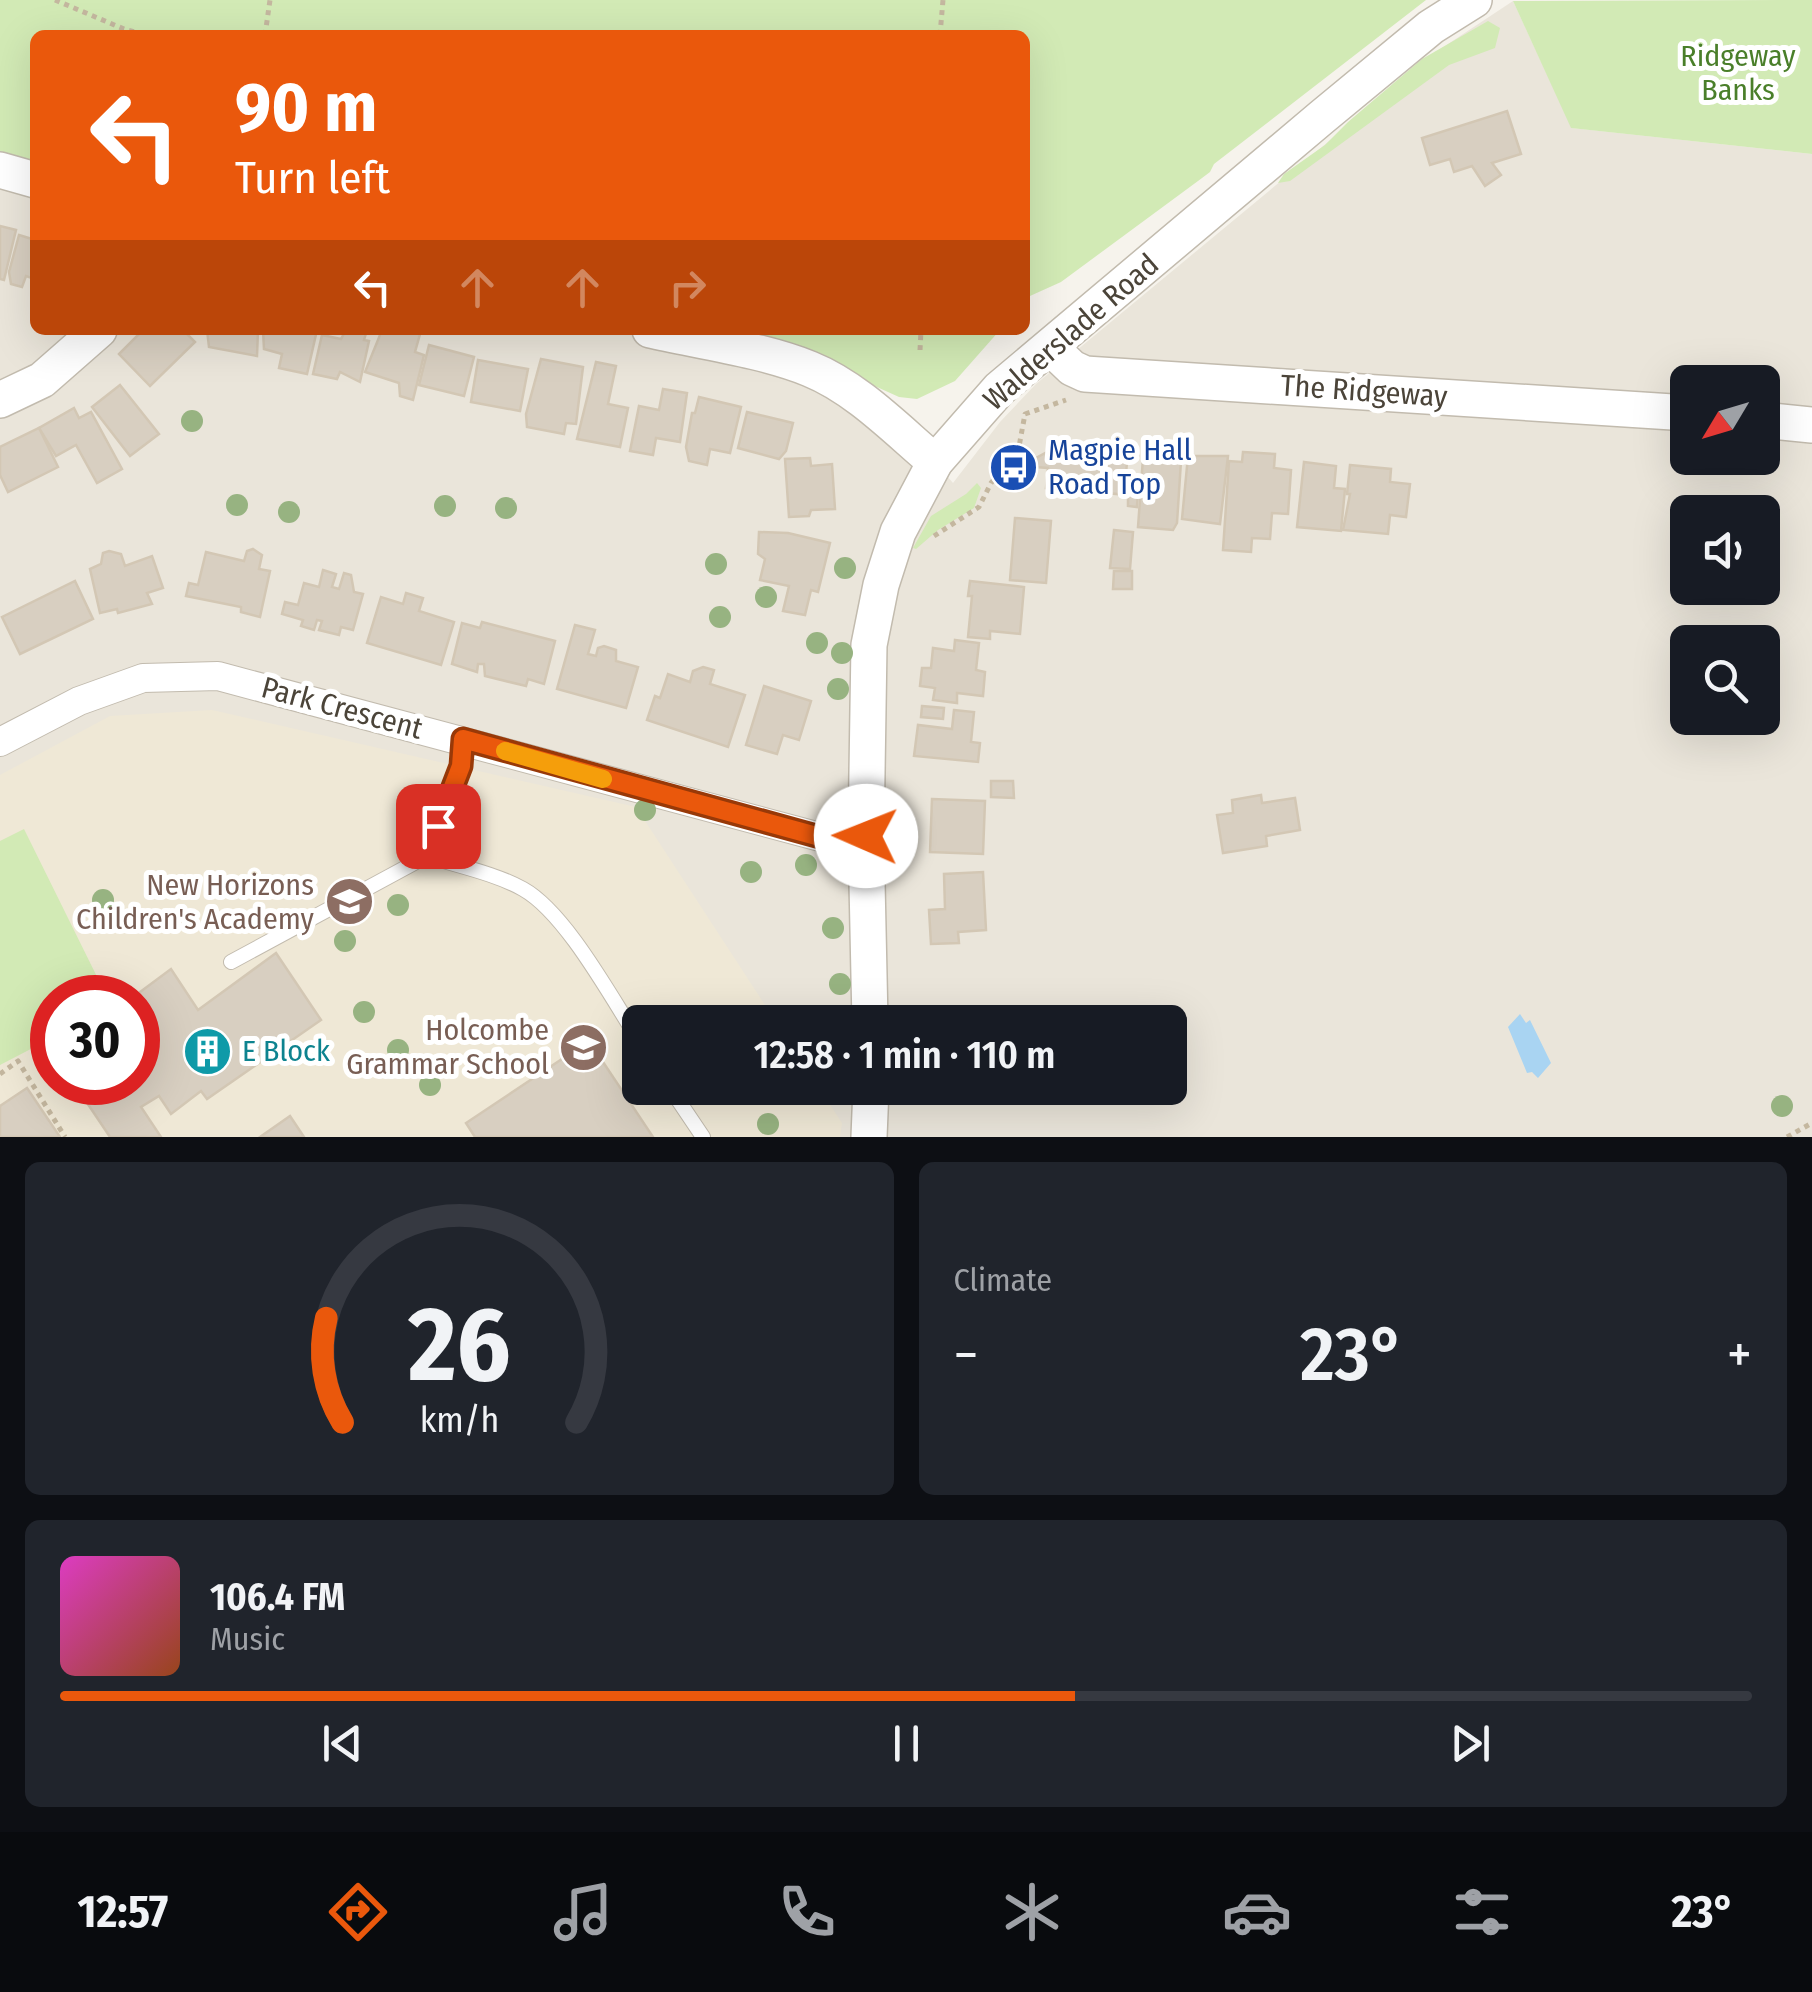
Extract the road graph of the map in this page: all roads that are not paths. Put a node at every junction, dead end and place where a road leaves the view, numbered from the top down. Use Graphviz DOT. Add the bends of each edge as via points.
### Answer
graph roads {
  1 [pos="1474,0"];
  2 [pos="0,170"];
  3 [pos="30,179"];
  4 [pos="94,335"];
  5 [pos="671,335"];
  6 [pos="1050,347"];
  7 [pos="0,400"];
  8 [pos="1670,413"];
  9 [pos="1780,422"];
  10 [pos="1812,425"];
  11 [pos="935,462"];
  12 [pos="463,739"];
  13 [pos="0,742"];
  14 [pos="866,836"];
  15 [pos="427,856"];
  16 [pos="231,962"];
  17 [pos="870,1005"];
  18 [pos="622,1015"];
  19 [pos="681,1105"];
  20 [pos="870,1105"];
  21 [pos="703,1137"];
  22 [pos="869,1137"];
  1 -- 6 [label="street, Walderslade Road" via="1431,27"];
  2 -- 3 [label="street"];
  4 -- 7 [label="street" via="42,380"];
  5 -- 11 [label="street" via="808,368 866,404"];
  6 -- 8 [label="street, The Ridgeway" via="1084,374"];
  6 -- 11 [label="street, Walderslade Road" via="999,390"];
  9 -- 10 [label="street"];
  11 -- 14 [label="street, Walderslade Road" via="898,532 870,645"];
  12 -- 13 [label="street, Park Crescent" via="218,676 143,678 78,701"];
  12 -- 14 [label="street, Park Crescent" via="820,837"];
  12 -- 15 [label="lane" via="461,766"];
  14 -- 17 [label="street, Walderslade Road"];
  15 -- 16 [label="lane"];
  15 -- 18 [label="lane" via="536,898"];
  19 -- 21 [label="lane"];
  20 -- 22 [label="street"];
}
